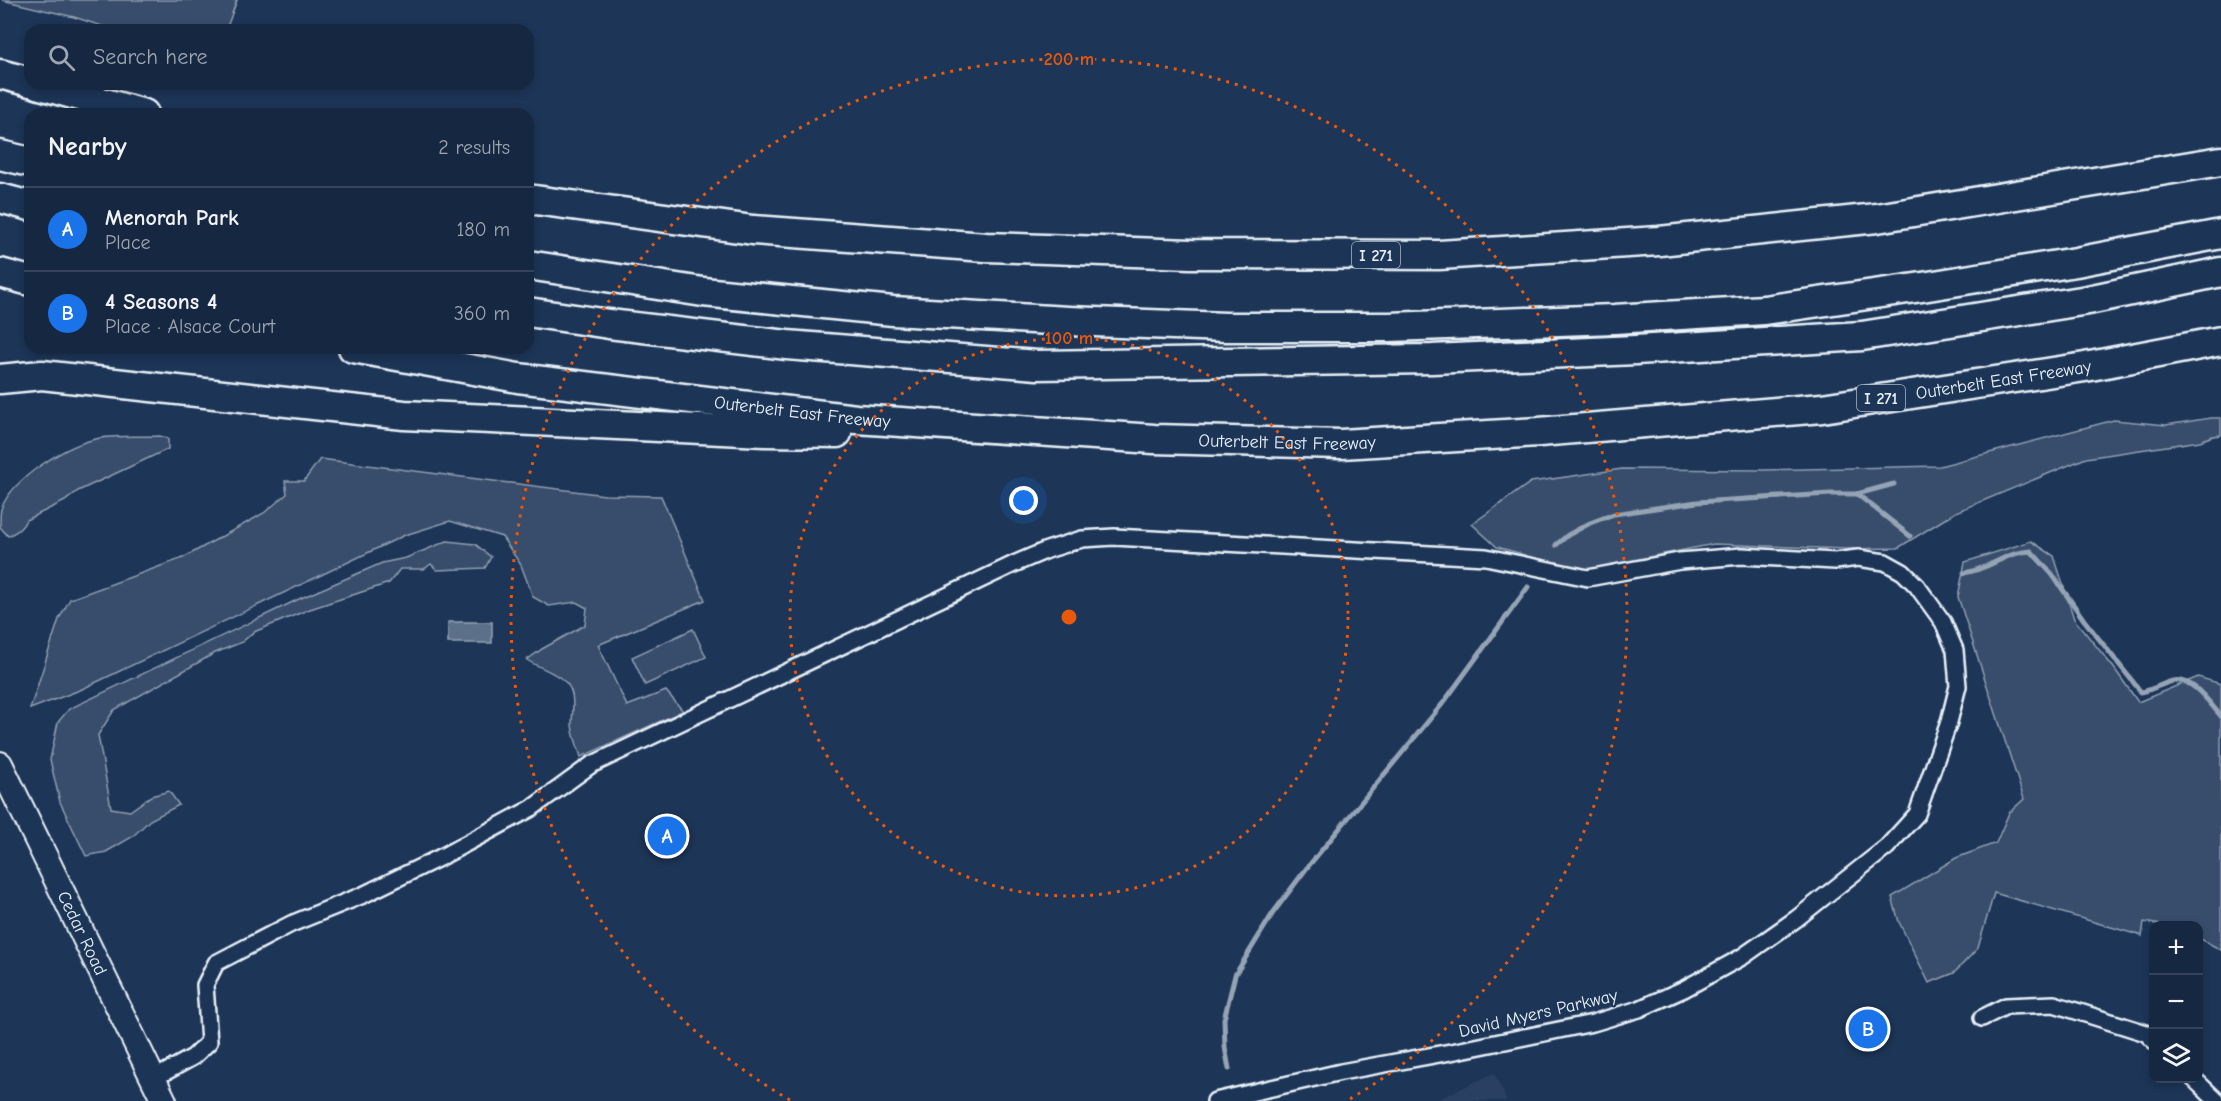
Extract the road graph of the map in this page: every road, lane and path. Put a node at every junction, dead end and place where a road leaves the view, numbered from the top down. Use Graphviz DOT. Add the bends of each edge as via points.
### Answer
graph roads {
  1 [pos="0,74"];
  2 [pos="24,80"];
  3 [pos="58,90"];
  4 [pos="123,108"];
  5 [pos="0,155"];
  6 [pos="24,161"];
  7 [pos="2221,161"];
  8 [pos="0,198"];
  9 [pos="534,200"];
  10 [pos="24,204"];
  11 [pos="2221,234"];
  12 [pos="534,266"];
  13 [pos="2221,272"];
  14 [pos="0,273"];
  15 [pos="24,279"];
  16 [pos="534,313"];
  17 [pos="2221,341"];
  18 [pos="386,354"];
  19 [pos="0,379"];
  20 [pos="1154,439"];
  21 [pos="0,764"];
  22 [pos="1982,1018"];
  23 [pos="2149,1036"];
  24 [pos="153,1079"];
  25 [pos="2198,1083"];
  26 [pos="164,1101"];
  27 [pos="1215,1101"];
  28 [pos="2217,1101"];
  1 -- 2 [label="highway"];
  3 -- 4 [label="highway"];
  5 -- 6 [label="highway"];
  7 -- 9 [label="highway, I 271" via="1877,218 1659,241 1440,255 1191,254 986,247 753,230"];
  8 -- 10 [label="highway"];
  11 -- 12 [label="highway" via="2076,262 1764,310 1389,327 1226,327 893,311 703,292"];
  13 -- 16 [label="highway" via="2088,300 1862,336 1432,359 1038,365 787,345"];
  14 -- 15 [label="highway"];
  17 -- 20 [label="highway, Outerbelt East Freeway / I 271" via="2085,367 1822,408 1341,444"];
  18 -- 20 [label="highway, Outerbelt East Freeway / I 271" via="518,378 856,419"];
  19 -- 20 [label="highway" via="42,375 404,415 765,432"];
  21 -- 24 [label="main road, Cedar Road"];
  22 -- 23 [label="street" via="2006,1006 2054,1004"];
  24 -- 26 [label="main road, Cedar Road"];
  24 -- 27 [label="street, David Myers Parkway" via="193,1057 209,1042 205,985 216,963 291,924 363,895 442,856 532,808 591,765 1014,564 1082,539 1114,537 1486,557 1588,578 1680,561 1742,556 1835,561 1858,558 1885,562 1903,572 1943,622 1955,650 1959,686 1917,814 1887,847 1742,957 1639,1009 1593,1023"];
  25 -- 28 [label="street"];
}
